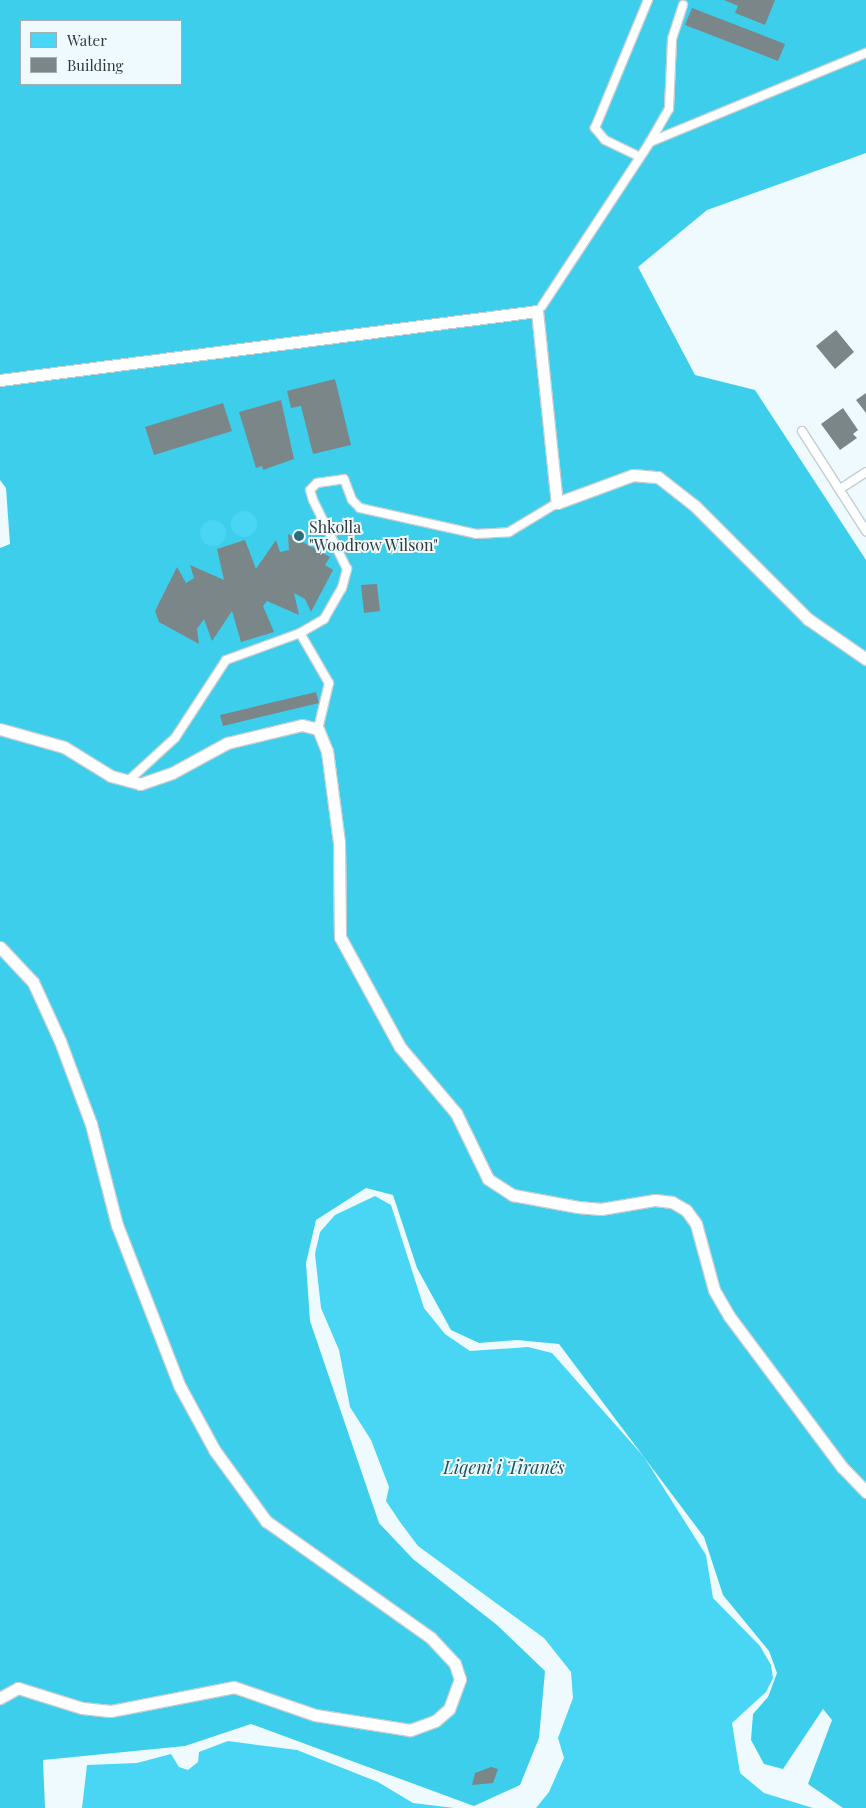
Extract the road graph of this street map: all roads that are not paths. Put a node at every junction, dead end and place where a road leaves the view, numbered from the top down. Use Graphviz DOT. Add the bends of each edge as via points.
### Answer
graph roads {
  1 [pos="648,0"];
  2 [pos="683,5"];
  3 [pos="866,53"];
  4 [pos="650,142"];
  5 [pos="638,156"];
  6 [pos="540,309"];
  7 [pos="0,380"];
  8 [pos="802,431"];
  9 [pos="866,472"];
  10 [pos="840,489"];
  11 [pos="557,503"];
  12 [pos="866,531"];
  13 [pos="300,633"];
  14 [pos="866,659"];
  15 [pos="0,729"];
  16 [pos="318,729"];
  17 [pos="128,781"];
  18 [pos="0,948"];
  19 [pos="866,1492"];
  20 [pos="0,1698"];
  1 -- 5 [label="lane" via="596,128 605,140"];
  2 -- 4 [label="lane" via="672,39 669,109"];
  3 -- 4 [label="lane"];
  4 -- 5 [label="lane"];
  5 -- 6 [label="lane"];
  6 -- 7 [label="street"];
  6 -- 11 [label="street"];
  8 -- 10 [label="lane"];
  9 -- 10 [label="lane"];
  10 -- 12 [label="lane"];
  11 -- 13 [label="lane" via="509,532 476,534 360,508 352,500 344,479 317,483 310,490 313,500 347,569 342,588 324,619"];
  11 -- 14 [label="street" via="633,475 658,477 695,506 808,618"];
  13 -- 16 [label="lane" via="329,683"];
  13 -- 17 [label="lane" via="226,660 175,738"];
  15 -- 17 [label="street" via="64,746 88,764"];
  16 -- 17 [label="street" via="302,725 227,743 154,781"];
  16 -- 19 [label="street" via="327,751 339,842 340,937 400,1047 456,1113 488,1178 513,1195 578,1207 601,1209 655,1200 672,1202 686,1210 696,1224 714,1290 730,1316 842,1467"];
  18 -- 20 [label="street" via="33,982 60,1041 90,1124 118,1225 179,1385 215,1451 266,1521 431,1638 455,1664 460,1679 448,1708 435,1721 410,1730 315,1714 234,1687 110,1710 82,1708 18,1688"];
}
